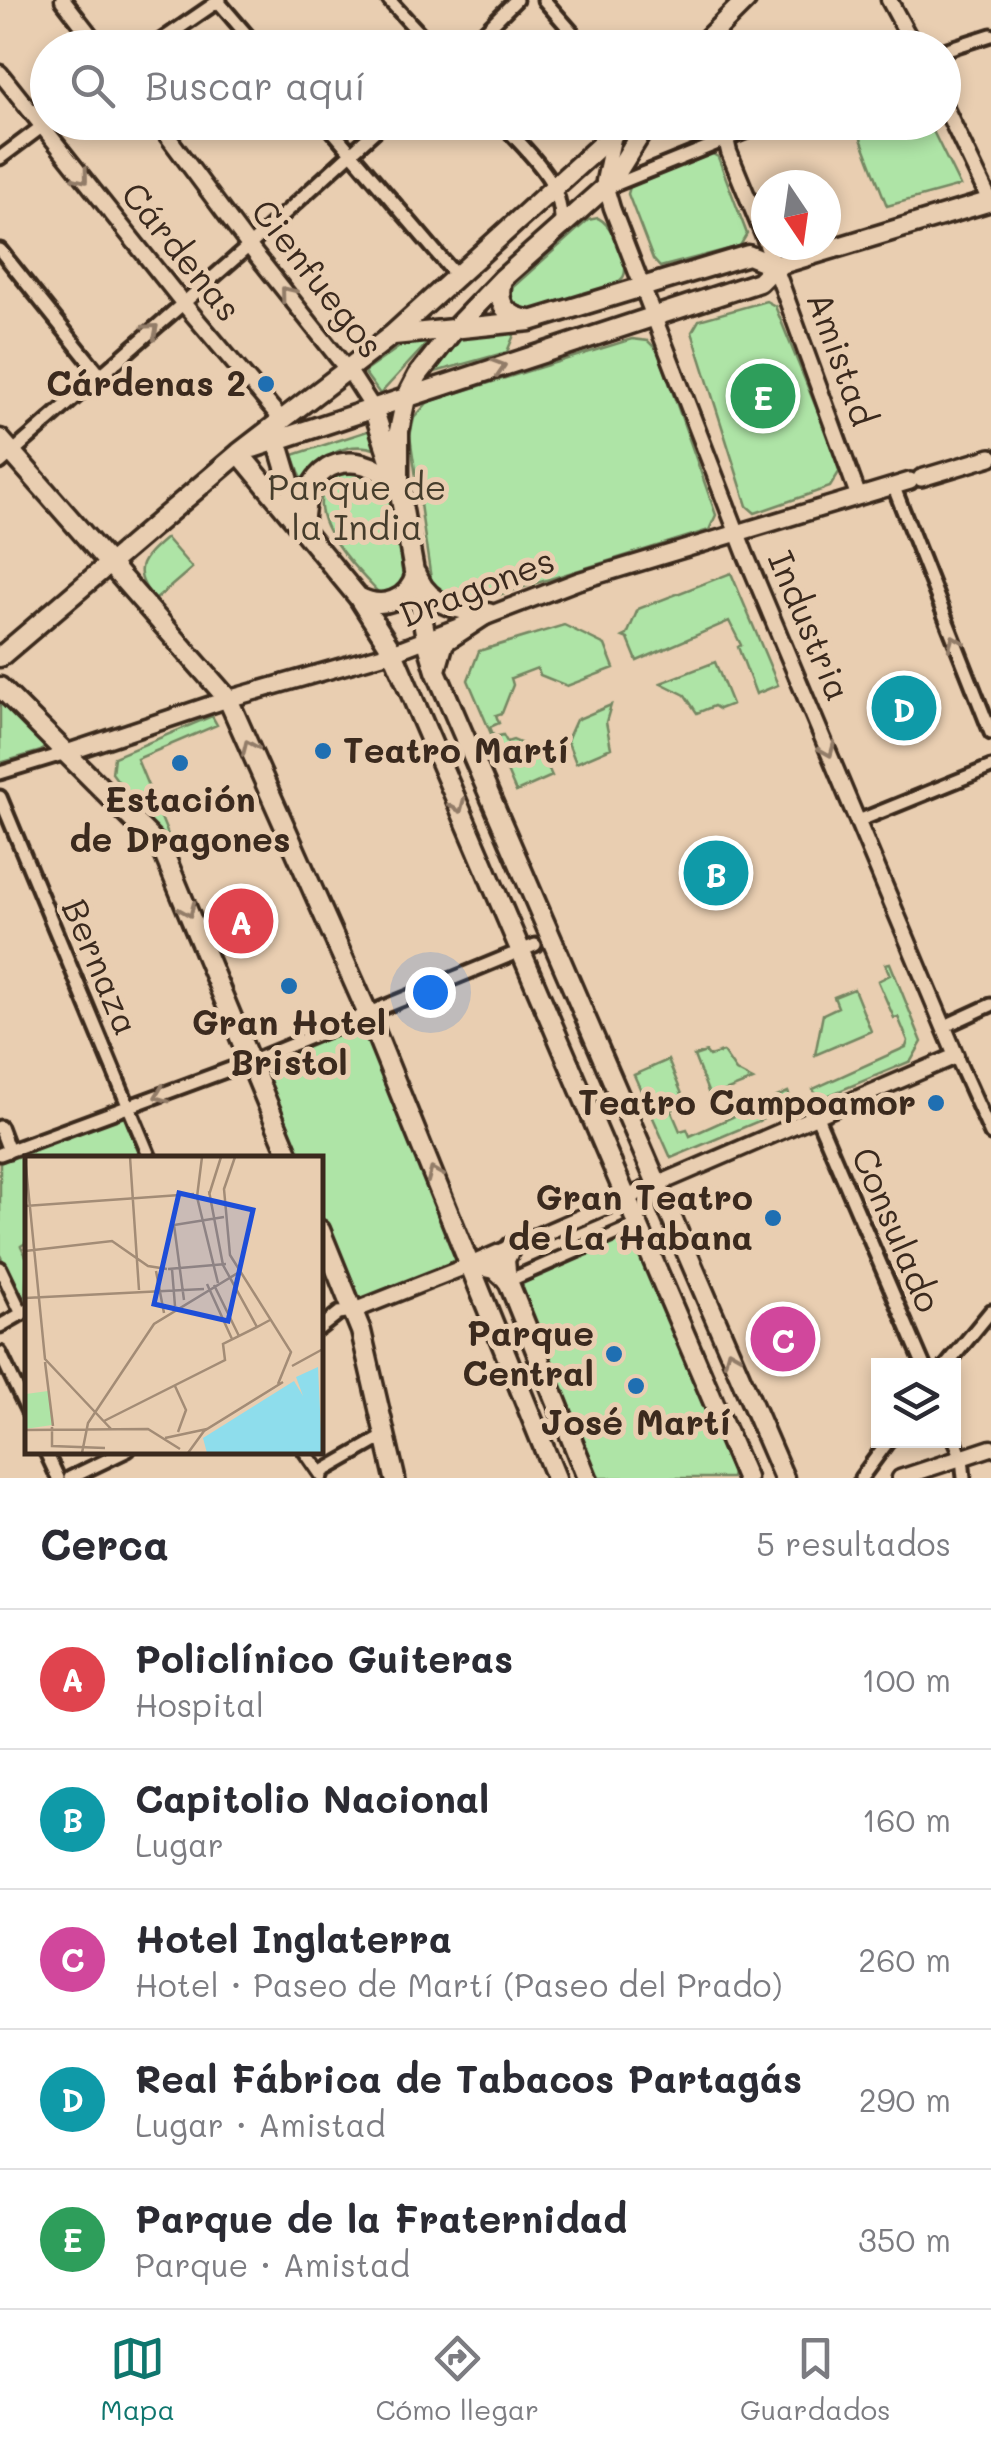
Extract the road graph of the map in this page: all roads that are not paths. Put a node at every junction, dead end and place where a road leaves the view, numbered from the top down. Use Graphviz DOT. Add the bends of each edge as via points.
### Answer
graph roads {
  1 [pos="63,0"];
  2 [pos="388,0"];
  3 [pos="516,0"];
  4 [pos="544,0"];
  5 [pos="746,0"];
  6 [pos="889,0"];
  7 [pos="218,1"];
  8 [pos="86,30"];
  9 [pos="176,30"];
  10 [pos="243,30"];
  11 [pos="416,30"];
  12 [pos="486,30"];
  13 [pos="570,30"];
  14 [pos="718,30"];
  15 [pos="905,30"];
  16 [pos="991,35"];
  17 [pos="961,45"];
  18 [pos="0,73"];
  19 [pos="30,108"];
  20 [pos="30,135"];
  21 [pos="56,140"];
  22 [pos="170,140"];
  23 [pos="340,140"];
  24 [pos="365,140"];
  25 [pos="516,140"];
  26 [pos="607,140"];
  27 [pos="616,140"];
  28 [pos="636,140"];
  29 [pos="961,140"];
  30 [pos="726,141"];
  31 [pos="351,153"];
  32 [pos="0,158"];
  33 [pos="556,187"];
  34 [pos="605,189"];
  35 [pos="991,202"];
  36 [pos="751,203"];
  37 [pos="561,227"];
  38 [pos="249,246"];
  39 [pos="0,250"];
  40 [pos="773,260"];
  41 [pos="775,266"];
  42 [pos="458,278"];
  43 [pos="502,279"];
  44 [pos="642,288"];
  45 [pos="182,303"];
  46 [pos="653,316"];
  47 [pos="530,320"];
  48 [pos="455,328"];
  49 [pos="392,336"];
  50 [pos="348,370"];
  51 [pos="100,375"];
  52 [pos="406,398"];
  53 [pos="373,408"];
  54 [pos="282,420"];
  55 [pos="277,440"];
  56 [pos="4,452"];
  57 [pos="239,453"];
  58 [pos="991,457"];
  59 [pos="893,486"];
  60 [pos="400,488"];
  61 [pos="858,495"];
  62 [pos="303,530"];
  63 [pos="736,531"];
  64 [pos="131,546"];
  65 [pos="110,565"];
  66 [pos="416,573"];
  67 [pos="128,585"];
  68 [pos="358,597"];
  69 [pos="488,613"];
  70 [pos="426,638"];
  71 [pos="392,652"];
  72 [pos="0,656"];
  73 [pos="436,670"];
  74 [pos="0,687"];
  75 [pos="228,699"];
  76 [pos="991,733"];
  77 [pos="66,753"];
  78 [pos="991,768"];
  79 [pos="0,773"];
  80 [pos="0,798"];
  81 [pos="858,821"];
  82 [pos="533,897"];
  83 [pos="503,910"];
  84 [pos="554,950"];
  85 [pos="526,953"];
  86 [pos="991,1005"];
  87 [pos="368,1014"];
  88 [pos="944,1027"];
  89 [pos="956,1056"];
  90 [pos="252,1061"];
  91 [pos="129,1108"];
  92 [pos="817,1117"];
  93 [pos="0,1127"];
  94 [pos="991,1134"];
  95 [pos="4,1152"];
  96 [pos="149,1156"];
  97 [pos="289,1156"];
  98 [pos="656,1182"];
  99 [pos="616,1200"];
  100 [pos="636,1225"];
  101 [pos="322,1235"];
  102 [pos="511,1246"];
  103 [pos="472,1264"];
  104 [pos="0,1268"];
  105 [pos="508,1281"];
  106 [pos="25,1311"];
  107 [pos="353,1311"];
  108 [pos="991,1311"];
  109 [pos="717,1324"];
  110 [pos="0,1326"];
  111 [pos="322,1326"];
  112 [pos="686,1338"];
  113 [pos="0,1353"];
  114 [pos="921,1358"];
  115 [pos="953,1358"];
  116 [pos="25,1406"];
  117 [pos="385,1436"];
  118 [pos="882,1448"];
  119 [pos="958,1448"];
  120 [pos="991,1448"];
  121 [pos="46,1453"];
  122 [pos="122,1453"];
  123 [pos="306,1453"];
  124 [pos="962,1458"];
  125 [pos="322,1476"];
  126 [pos="58,1478"];
  127 [pos="70,1478"];
  128 [pos="395,1478"];
  129 [pos="556,1478"];
  130 [pos="587,1478"];
  131 [pos="746,1478"];
  132 [pos="784,1478"];
  133 [pos="861,1478"];
  134 [pos="900,1478"];
  135 [pos="964,1478"];
  1 -- 8 [label="street"];
  2 -- 11 [label="street"];
  3 -- 12 [label="street"];
  4 -- 13 [label="street"];
  5 -- 14 [label="main road"];
  6 -- 15 [label="street"];
  7 -- 9 [label="street"];
  7 -- 10 [label="street"];
  16 -- 17 [label="street"];
  18 -- 19 [label="street, Cárdenas"];
  20 -- 32 [label="street"];
  21 -- 45 [label="street, Cárdenas, one-way"];
  22 -- 38 [label="street, Cienfuegos"];
  23 -- 31 [label="street"];
  24 -- 31 [label="street"];
  25 -- 33 [label="street"];
  26 -- 33 [label="main road"];
  27 -- 34 [label="street, Industria"];
  28 -- 34 [label="main road"];
  29 -- 35 [label="street"];
  30 -- 34 [label="street"];
  30 -- 36 [label="street, Amistad"];
  31 -- 38 [label="street"];
  31 -- 42 [label="street"];
  33 -- 37 [label="street"];
  33 -- 42 [label="main road"];
  34 -- 37 [label="main road"];
  34 -- 44 [label="street, Industria"];
  35 -- 41 [label="main road"];
  37 -- 43 [label="main road"];
  38 -- 45 [label="street"];
  50 -- 38 [label="street, Cienfuegos, one-way"];
  39 -- 51 [label="street"];
  40 -- 41 [label="street, Amistad"];
  41 -- 44 [label="main road" via="748,255"];
  41 -- 46 [label="main road" via="759,282"];
  41 -- 61 [label="street, Amistad"];
  42 -- 49 [label="main road"];
  43 -- 47 [label="main road" via="503,308"];
  43 -- 48 [label="main road"];
  44 -- 46 [label="street, Industria"];
  44 -- 47 [label="main road"];
  51 -- 45 [label="street, one-way"];
  45 -- 54 [label="street, Cárdenas"];
  52 -- 46 [label="main road, one-way"];
  46 -- 63 [label="street, Industria"];
  47 -- 48 [label="main road"];
  48 -- 49 [label="main road"];
  48 -- 52 [label="main road"];
  49 -- 50 [label="main road"];
  50 -- 53 [label="street, Cienfuegos"];
  50 -- 54 [label="main road"];
  51 -- 56 [label="street"];
  52 -- 53 [label="main road"];
  52 -- 60 [label="main road"];
  53 -- 55 [label="main road"];
  53 -- 60 [label="main road, Cienfuegos"];
  54 -- 55 [label="main road"];
  54 -- 57 [label="main road"];
  55 -- 57 [label="main road"];
  55 -- 62 [label="main road"];
  56 -- 65 [label="main road"];
  57 -- 62 [label="main road"];
  57 -- 64 [label="main road"];
  58 -- 59 [label="main road, Dragones"];
  59 -- 61 [label="main road, Dragones"];
  76 -- 59 [label="street, one-way"];
  60 -- 62 [label="main road" via="374,466 355,462 329,469 310,488"];
  60 -- 66 [label="main road"];
  61 -- 63 [label="main road, Dragones"];
  62 -- 68 [label="main road"];
  63 -- 69 [label="main road, Dragones"];
  63 -- 81 [label="street, Industria, one-way"];
  64 -- 65 [label="main road"];
  64 -- 67 [label="main road"];
  65 -- 67 [label="main road"];
  65 -- 72 [label="main road"];
  66 -- 68 [label="main road" via="399,599 378,604"];
  66 -- 69 [label="main road" via="444,604"];
  66 -- 70 [label="main road"];
  67 -- 75 [label="main road"];
  68 -- 71 [label="main road"];
  69 -- 70 [label="main road, Dragones"];
  69 -- 73 [label="main road" via="444,642"];
  70 -- 71 [label="main road, Dragones"];
  70 -- 73 [label="main road"];
  71 -- 75 [label="main road, Dragones"];
  71 -- 83 [label="main road, one-way"];
  73 -- 82 [label="main road"];
  74 -- 77 [label="main road"];
  75 -- 77 [label="main road, Dragones"];
  87 -- 75 [label="main road, one-way"];
  77 -- 79 [label="street"];
  77 -- 90 [label="main road, one-way" via="162,849"];
  78 -- 81 [label="street"];
  80 -- 91 [label="street, Bernaza"];
  81 -- 88 [label="street, Industria"];
  82 -- 83 [label="main road" via="520,917"];
  82 -- 84 [label="main road"];
  83 -- 85 [label="main road"];
  84 -- 85 [label="main road" via="546,944"];
  84 -- 98 [label="main road"];
  85 -- 87 [label="street"];
  85 -- 99 [label="main road"];
  86 -- 88 [label="street"];
  87 -- 90 [label="street"];
  103 -- 87 [label="main road, one-way"];
  88 -- 89 [label="street, Industria"];
  89 -- 92 [label="street"];
  89 -- 94 [label="street, Industria"];
  90 -- 91 [label="street, one-way"];
  90 -- 97 [label="main road"];
  91 -- 95 [label="street"];
  91 -- 96 [label="street, Bernaza"];
  92 -- 98 [label="street"];
  92 -- 114 [label="street, Consulado"];
  93 -- 95 [label="street"];
  98 -- 99 [label="street"];
  98 -- 109 [label="main road"];
  99 -- 100 [label="main road"];
  99 -- 102 [label="street"];
  100 -- 105 [label="street"];
  100 -- 112 [label="main road"];
  101 -- 107 [label="main road"];
  102 -- 103 [label="street"];
  102 -- 105 [label="main road"];
  103 -- 105 [label="main road" via="495,1268"];
  103 -- 107 [label="street"];
  103 -- 129 [label="main road"];
  104 -- 106 [label="street"];
  105 -- 130 [label="main road"];
  106 -- 110 [label="street"];
  107 -- 111 [label="street"];
  107 -- 117 [label="main road"];
  108 -- 115 [label="street"];
  109 -- 112 [label="main road"];
  132 -- 109 [label="main road, one-way"];
  112 -- 131 [label="main road"];
  113 -- 116 [label="street"];
  117 -- 125 [label="street"];
  117 -- 128 [label="main road"];
  118 -- 133 [label="street"];
  119 -- 124 [label="street"];
  120 -- 124 [label="street"];
  121 -- 126 [label="street"];
  122 -- 127 [label="street"];
  123 -- 125 [label="street"];
  124 -- 134 [label="street"];
  124 -- 135 [label="street"];
}
